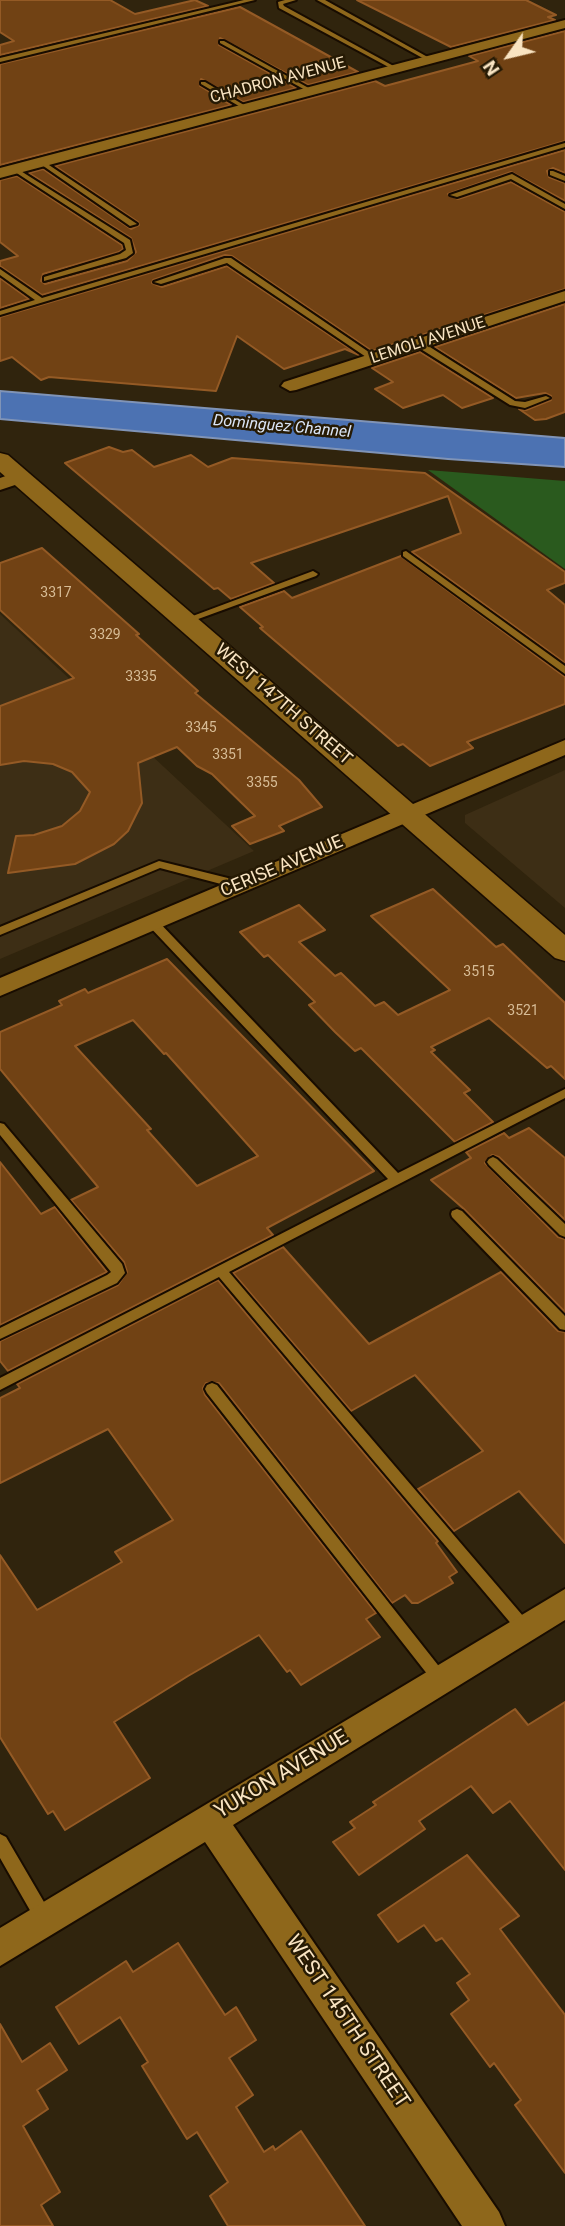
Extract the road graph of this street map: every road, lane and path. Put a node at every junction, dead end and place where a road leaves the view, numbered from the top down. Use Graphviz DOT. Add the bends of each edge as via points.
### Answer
graph roads {
  1 [pos="212,0"];
  2 [pos="230,0"];
  3 [pos="252,0"];
  4 [pos="293,0"];
  5 [pos="320,0"];
  6 [pos="565,24"];
  7 [pos="222,42"];
  8 [pos="0,60"];
  9 [pos="430,60"];
  10 [pos="396,69"];
  11 [pos="203,83"];
  12 [pos="311,91"];
  13 [pos="247,108"];
  14 [pos="565,145"];
  15 [pos="41,162"];
  16 [pos="4,172"];
  17 [pos="553,173"];
  18 [pos="565,179"];
  19 [pos="454,195"];
  20 [pos="565,207"];
  21 [pos="133,224"];
  22 [pos="0,271"];
  23 [pos="47,279"];
  24 [pos="159,282"];
  25 [pos="565,296"];
  26 [pos="41,301"];
  27 [pos="1,312"];
  28 [pos="419,344"];
  29 [pos="374,359"];
  30 [pos="290,386"];
  31 [pos="546,398"];
  32 [pos="0,460"];
  33 [pos="10,480"];
  34 [pos="406,554"];
  35 [pos="313,573"];
  36 [pos="187,620"];
  37 [pos="565,671"];
  38 [pos="565,747"];
  39 [pos="407,813"];
  40 [pos="240,885"];
  41 [pos="151,921"];
  42 [pos="0,931"];
  43 [pos="565,951"];
  44 [pos="0,988"];
  45 [pos="565,1093"];
  46 [pos="0,1127"];
  47 [pos="494,1162"];
  48 [pos="397,1180"];
  49 [pos="457,1214"];
  50 [pos="565,1232"];
  51 [pos="221,1271"];
  52 [pos="565,1325"];
  53 [pos="0,1334"];
  54 [pos="0,1384"];
  55 [pos="212,1388"];
  56 [pos="565,1603"];
  57 [pos="524,1628"];
  58 [pos="440,1679"];
  59 [pos="209,1819"];
  60 [pos="0,1842"];
  61 [pos="45,1920"];
  62 [pos="0,1948"];
  63 [pos="485,2226"];
  1 -- 2 [label="lane"];
  3 -- 8 [label="lane"];
  4 -- 10 [label="lane" via="280,3 281,7"];
  5 -- 9 [label="lane"];
  6 -- 9 [label="street, CHADRON AVENUE"];
  7 -- 12 [label="lane"];
  9 -- 10 [label="street, CHADRON AVENUE"];
  10 -- 12 [label="street, CHADRON AVENUE"];
  11 -- 13 [label="lane"];
  12 -- 13 [label="street, CHADRON AVENUE"];
  13 -- 15 [label="street, CHADRON AVENUE"];
  14 -- 26 [label="lane"];
  15 -- 16 [label="street, CHADRON AVENUE"];
  15 -- 21 [label="lane"];
  16 -- 23 [label="lane" via="127,242 130,251 123,256"];
  17 -- 18 [label="lane"];
  19 -- 20 [label="lane" via="512,176"];
  22 -- 26 [label="lane"];
  24 -- 29 [label="lane" via="228,260"];
  25 -- 28 [label="street, LEMOLI AVENUE"];
  26 -- 27 [label="lane"];
  28 -- 29 [label="street, LEMOLI AVENUE"];
  28 -- 31 [label="lane" via="513,403 525,405"];
  29 -- 30 [label="street, LEMOLI AVENUE"];
  32 -- 33 [label="street, WEST 147TH STREET"];
  33 -- 36 [label="street, WEST 147TH STREET"];
  34 -- 37 [label="lane"];
  35 -- 36 [label="lane"];
  36 -- 39 [label="street, WEST 147TH STREET"];
  38 -- 39 [label="street, CERISE AVENUE"];
  39 -- 40 [label="street, CERISE AVENUE"];
  39 -- 43 [label="street, WEST 147TH STREET"];
  40 -- 41 [label="street, CERISE AVENUE"];
  40 -- 42 [label="lane" via="159,864"];
  41 -- 44 [label="street, CERISE AVENUE"];
  41 -- 48 [label="lane"];
  45 -- 48 [label="lane"];
  46 -- 53 [label="lane" via="118,1273"];
  47 -- 50 [label="lane"];
  48 -- 51 [label="lane"];
  49 -- 52 [label="lane"];
  51 -- 54 [label="lane"];
  51 -- 57 [label="lane"];
  55 -- 58 [label="lane"];
  56 -- 57 [label="street, YUKON AVENUE"];
  57 -- 58 [label="street, YUKON AVENUE"];
  58 -- 59 [label="street, YUKON AVENUE"];
  59 -- 61 [label="street, YUKON AVENUE"];
  59 -- 63 [label="street, WEST 145TH STREET"];
  60 -- 61 [label="lane"];
  61 -- 62 [label="street, YUKON AVENUE"];
}
